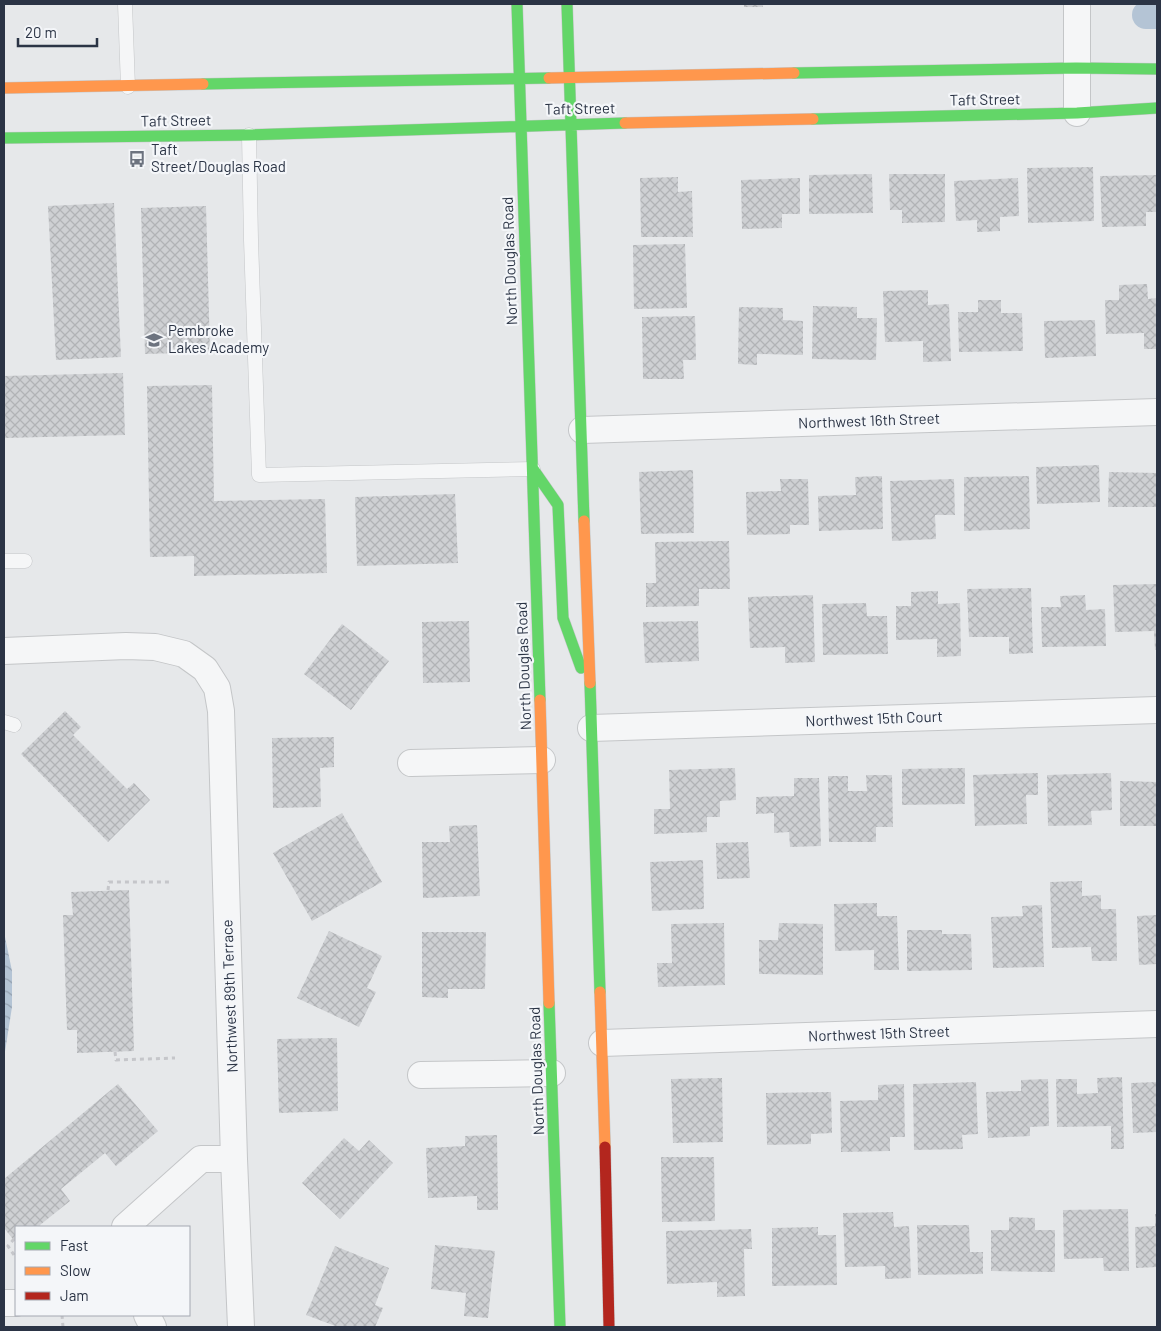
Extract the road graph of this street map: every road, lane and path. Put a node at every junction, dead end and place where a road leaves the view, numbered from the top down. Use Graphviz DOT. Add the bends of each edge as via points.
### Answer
graph roads {
  1 [pos="125,4"];
  2 [pos="517,4"];
  3 [pos="567,4"];
  4 [pos="1077,4"];
  5 [pos="1076,68"];
  6 [pos="1157,69"];
  7 [pos="570,78"];
  8 [pos="519,79"];
  9 [pos="128,87"];
  10 [pos="4,88"];
  11 [pos="1157,108"];
  12 [pos="1077,113"];
  13 [pos="571,124"];
  14 [pos="520,125"];
  15 [pos="249,135"];
  16 [pos="4,138"];
  17 [pos="1157,412"];
  18 [pos="582,430"];
  19 [pos="533,469"];
  20 [pos="4,561"];
  21 [pos="25,561"];
  22 [pos="4,651"];
  23 [pos="590,690"];
  24 [pos="1157,710"];
  25 [pos="591,728"];
  26 [pos="542,760"];
  27 [pos="411,763"];
  28 [pos="169,882"];
  29 [pos="108,890"];
  30 [pos="1157,1024"];
  31 [pos="602,1043"];
  32 [pos="115,1052"];
  33 [pos="175,1058"];
  34 [pos="552,1073"];
  35 [pos="421,1075"];
  36 [pos="234,1159"];
  37 [pos="126,1226"];
  38 [pos="14,1239"];
  39 [pos="15,1256"];
  40 [pos="241,1327"];
  41 [pos="560,1327"];
  42 [pos="609,1327"];
  1 -- 9 [label="lane"];
  2 -- 8 [label="main road, North Douglas Road"];
  3 -- 7 [label="main road"];
  4 -- 5 [label="street"];
  5 -- 6 [label="main road, Taft Street"];
  5 -- 7 [label="main road, Taft Street"];
  5 -- 12 [label="street"];
  7 -- 8 [label="main road, Taft Street"];
  7 -- 13 [label="main road"];
  8 -- 9 [label="main road, Taft Street"];
  8 -- 14 [label="main road, North Douglas Road"];
  9 -- 10 [label="main road, Taft Street"];
  11 -- 12 [label="main road, Taft Street"];
  12 -- 13 [label="main road, Taft Street"];
  13 -- 14 [label="main road, Taft Street"];
  13 -- 18 [label="main road"];
  14 -- 15 [label="main road, Taft Street"];
  14 -- 19 [label="main road, North Douglas Road"];
  15 -- 16 [label="main road, Taft Street"];
  15 -- 19 [label="lane" via="259,475"];
  17 -- 18 [label="street, Northwest 16th Street"];
  18 -- 23 [label="main road"];
  19 -- 23 [label="main road" via="558,505 563,618"];
  19 -- 26 [label="main road, North Douglas Road"];
  20 -- 21 [label="lane"];
  22 -- 36 [label="street, Northwest 89th Terrace" via="155,647 184,654 205,669 217,688 221,711"];
  23 -- 25 [label="main road"];
  24 -- 25 [label="street, Northwest 15th Court"];
  25 -- 31 [label="main road"];
  26 -- 27 [label="street"];
  26 -- 34 [label="main road, North Douglas Road"];
  28 -- 29 [label="path" via="109,882"];
  30 -- 31 [label="street, Northwest 15th Street"];
  31 -- 42 [label="main road"];
  32 -- 33 [label="path" via="116,1060"];
  34 -- 35 [label="street"];
  34 -- 41 [label="main road, North Douglas Road"];
  36 -- 37 [label="street" via="202,1159"];
  36 -- 40 [label="street, Northwest 89th Terrace"];
  38 -- 39 [label="path" via="8,1246"];
}
